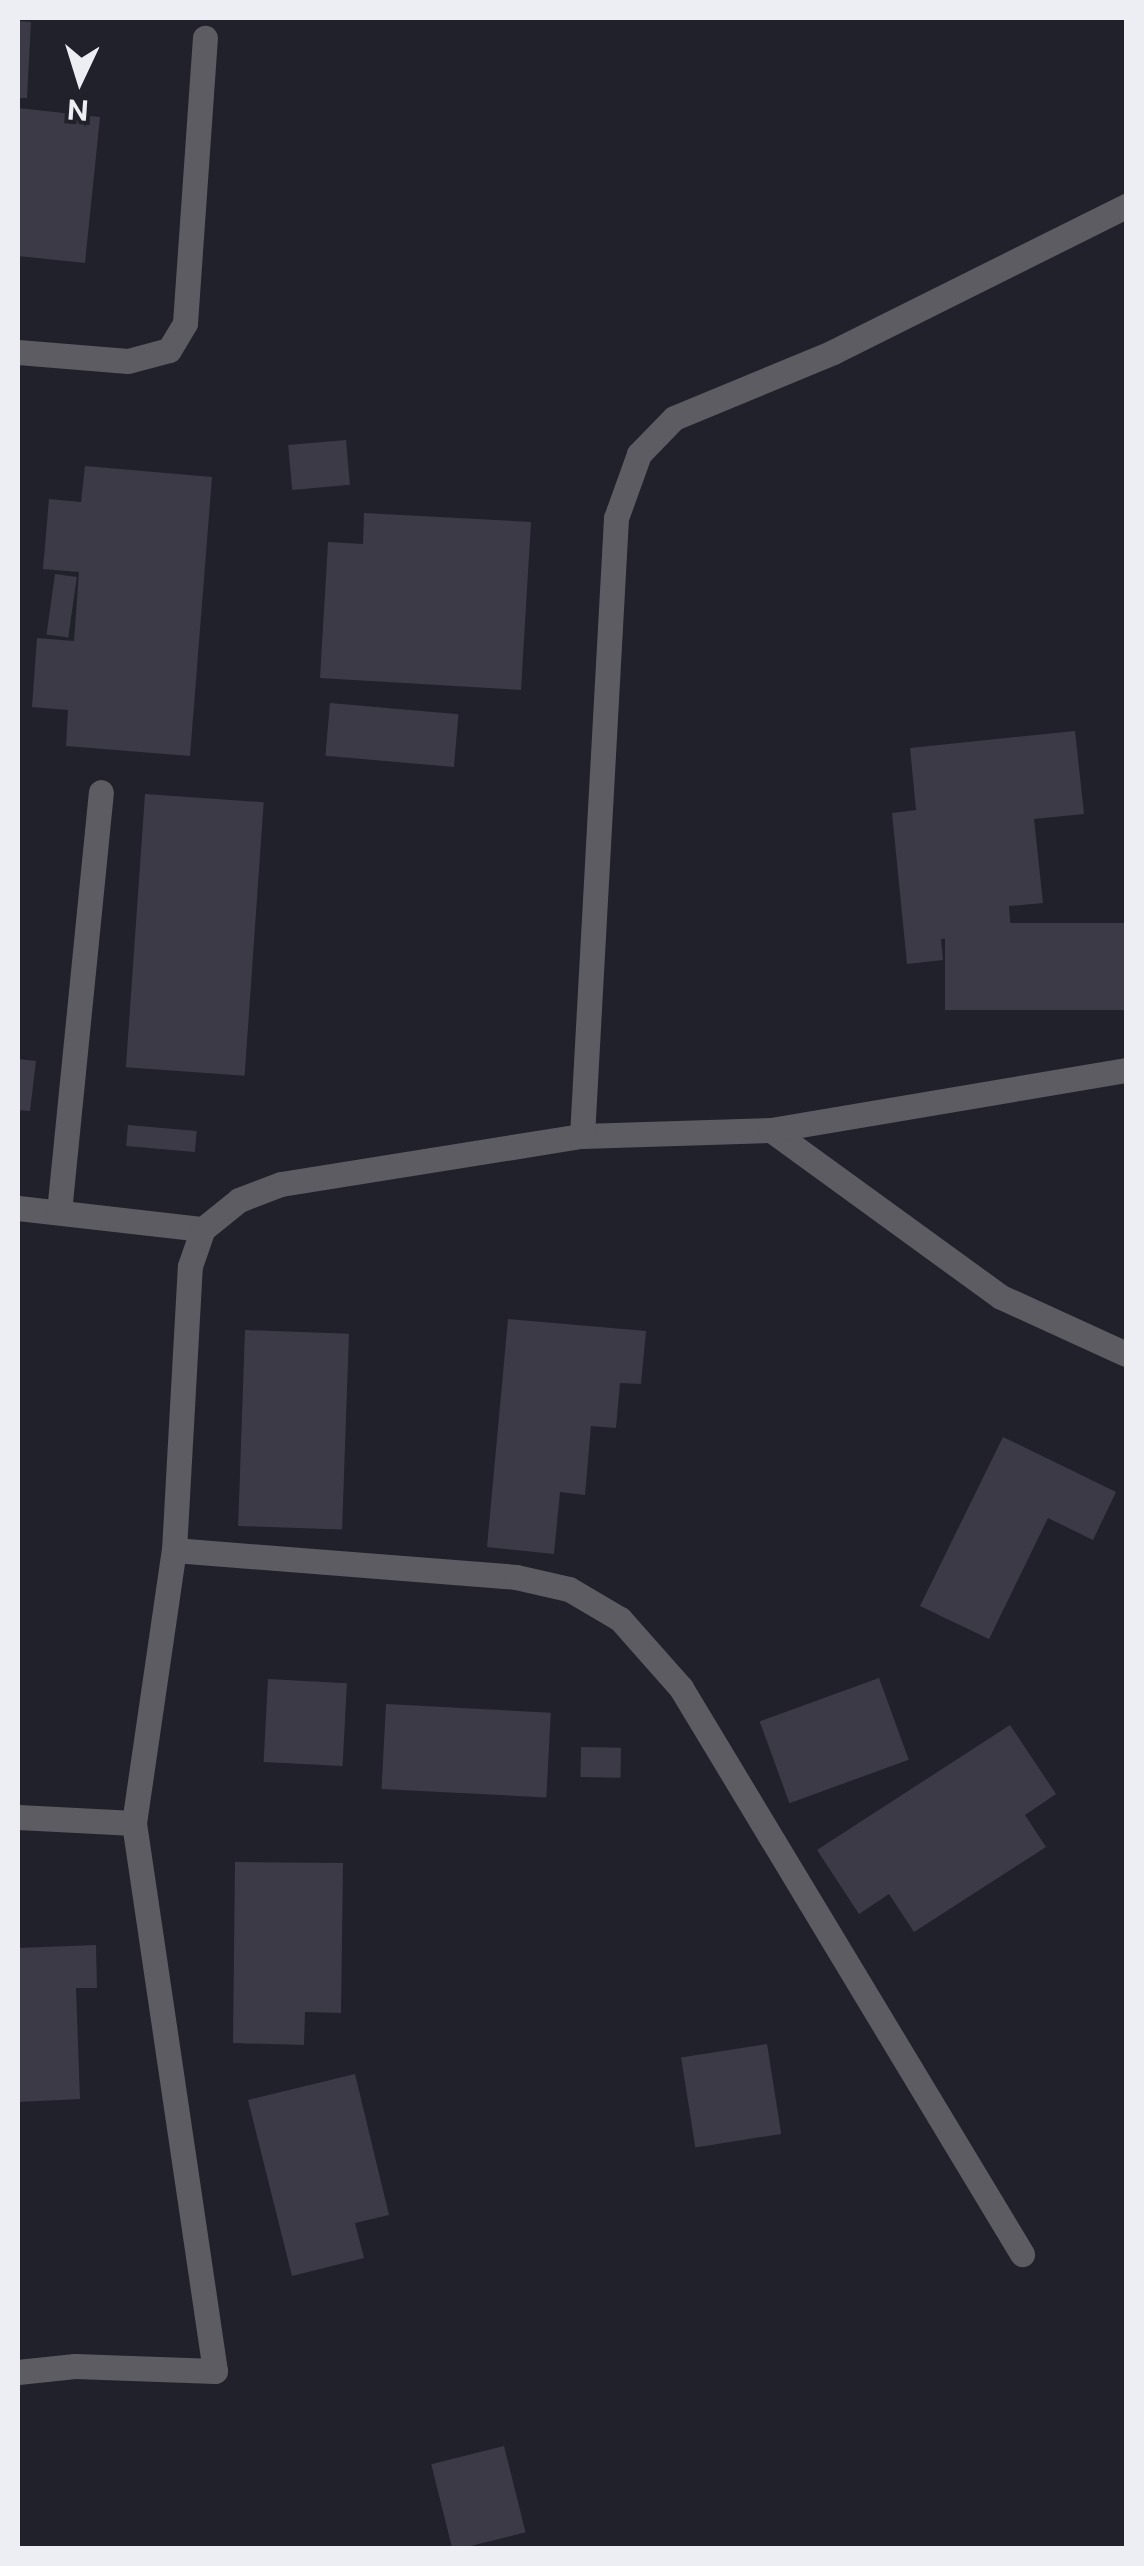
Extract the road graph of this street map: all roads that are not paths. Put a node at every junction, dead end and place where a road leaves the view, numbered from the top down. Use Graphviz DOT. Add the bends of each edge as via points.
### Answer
graph roads {
  1 [pos="205,38"];
  2 [pos="1126,206"];
  3 [pos="18,352"];
  4 [pos="102,792"];
  5 [pos="1126,1070"];
  6 [pos="772,1130"];
  7 [pos="582,1136"];
  8 [pos="18,1208"];
  9 [pos="59,1212"];
  10 [pos="204,1229"];
  11 [pos="1126,1354"];
  12 [pos="174,1550"];
  13 [pos="18,1817"];
  14 [pos="134,1823"];
  15 [pos="1022,2254"];
  16 [pos="18,2372"];
  1 -- 3 [label="street" via="185,322 169,350 128,360"];
  2 -- 7 [label="street" via="833,352 674,418 638,454 616,518"];
  4 -- 9 [label="street"];
  5 -- 6 [label="street"];
  6 -- 7 [label="street"];
  6 -- 11 [label="street" via="1001,1297"];
  7 -- 10 [label="street" via="281,1184 238,1200"];
  8 -- 9 [label="street"];
  9 -- 10 [label="street"];
  10 -- 12 [label="street" via="190,1266"];
  12 -- 14 [label="street"];
  12 -- 15 [label="street" via="516,1577 569,1589 620,1619 680,1688"];
  13 -- 14 [label="street"];
  14 -- 16 [label="street" via="215,2371 75,2366"];
}
